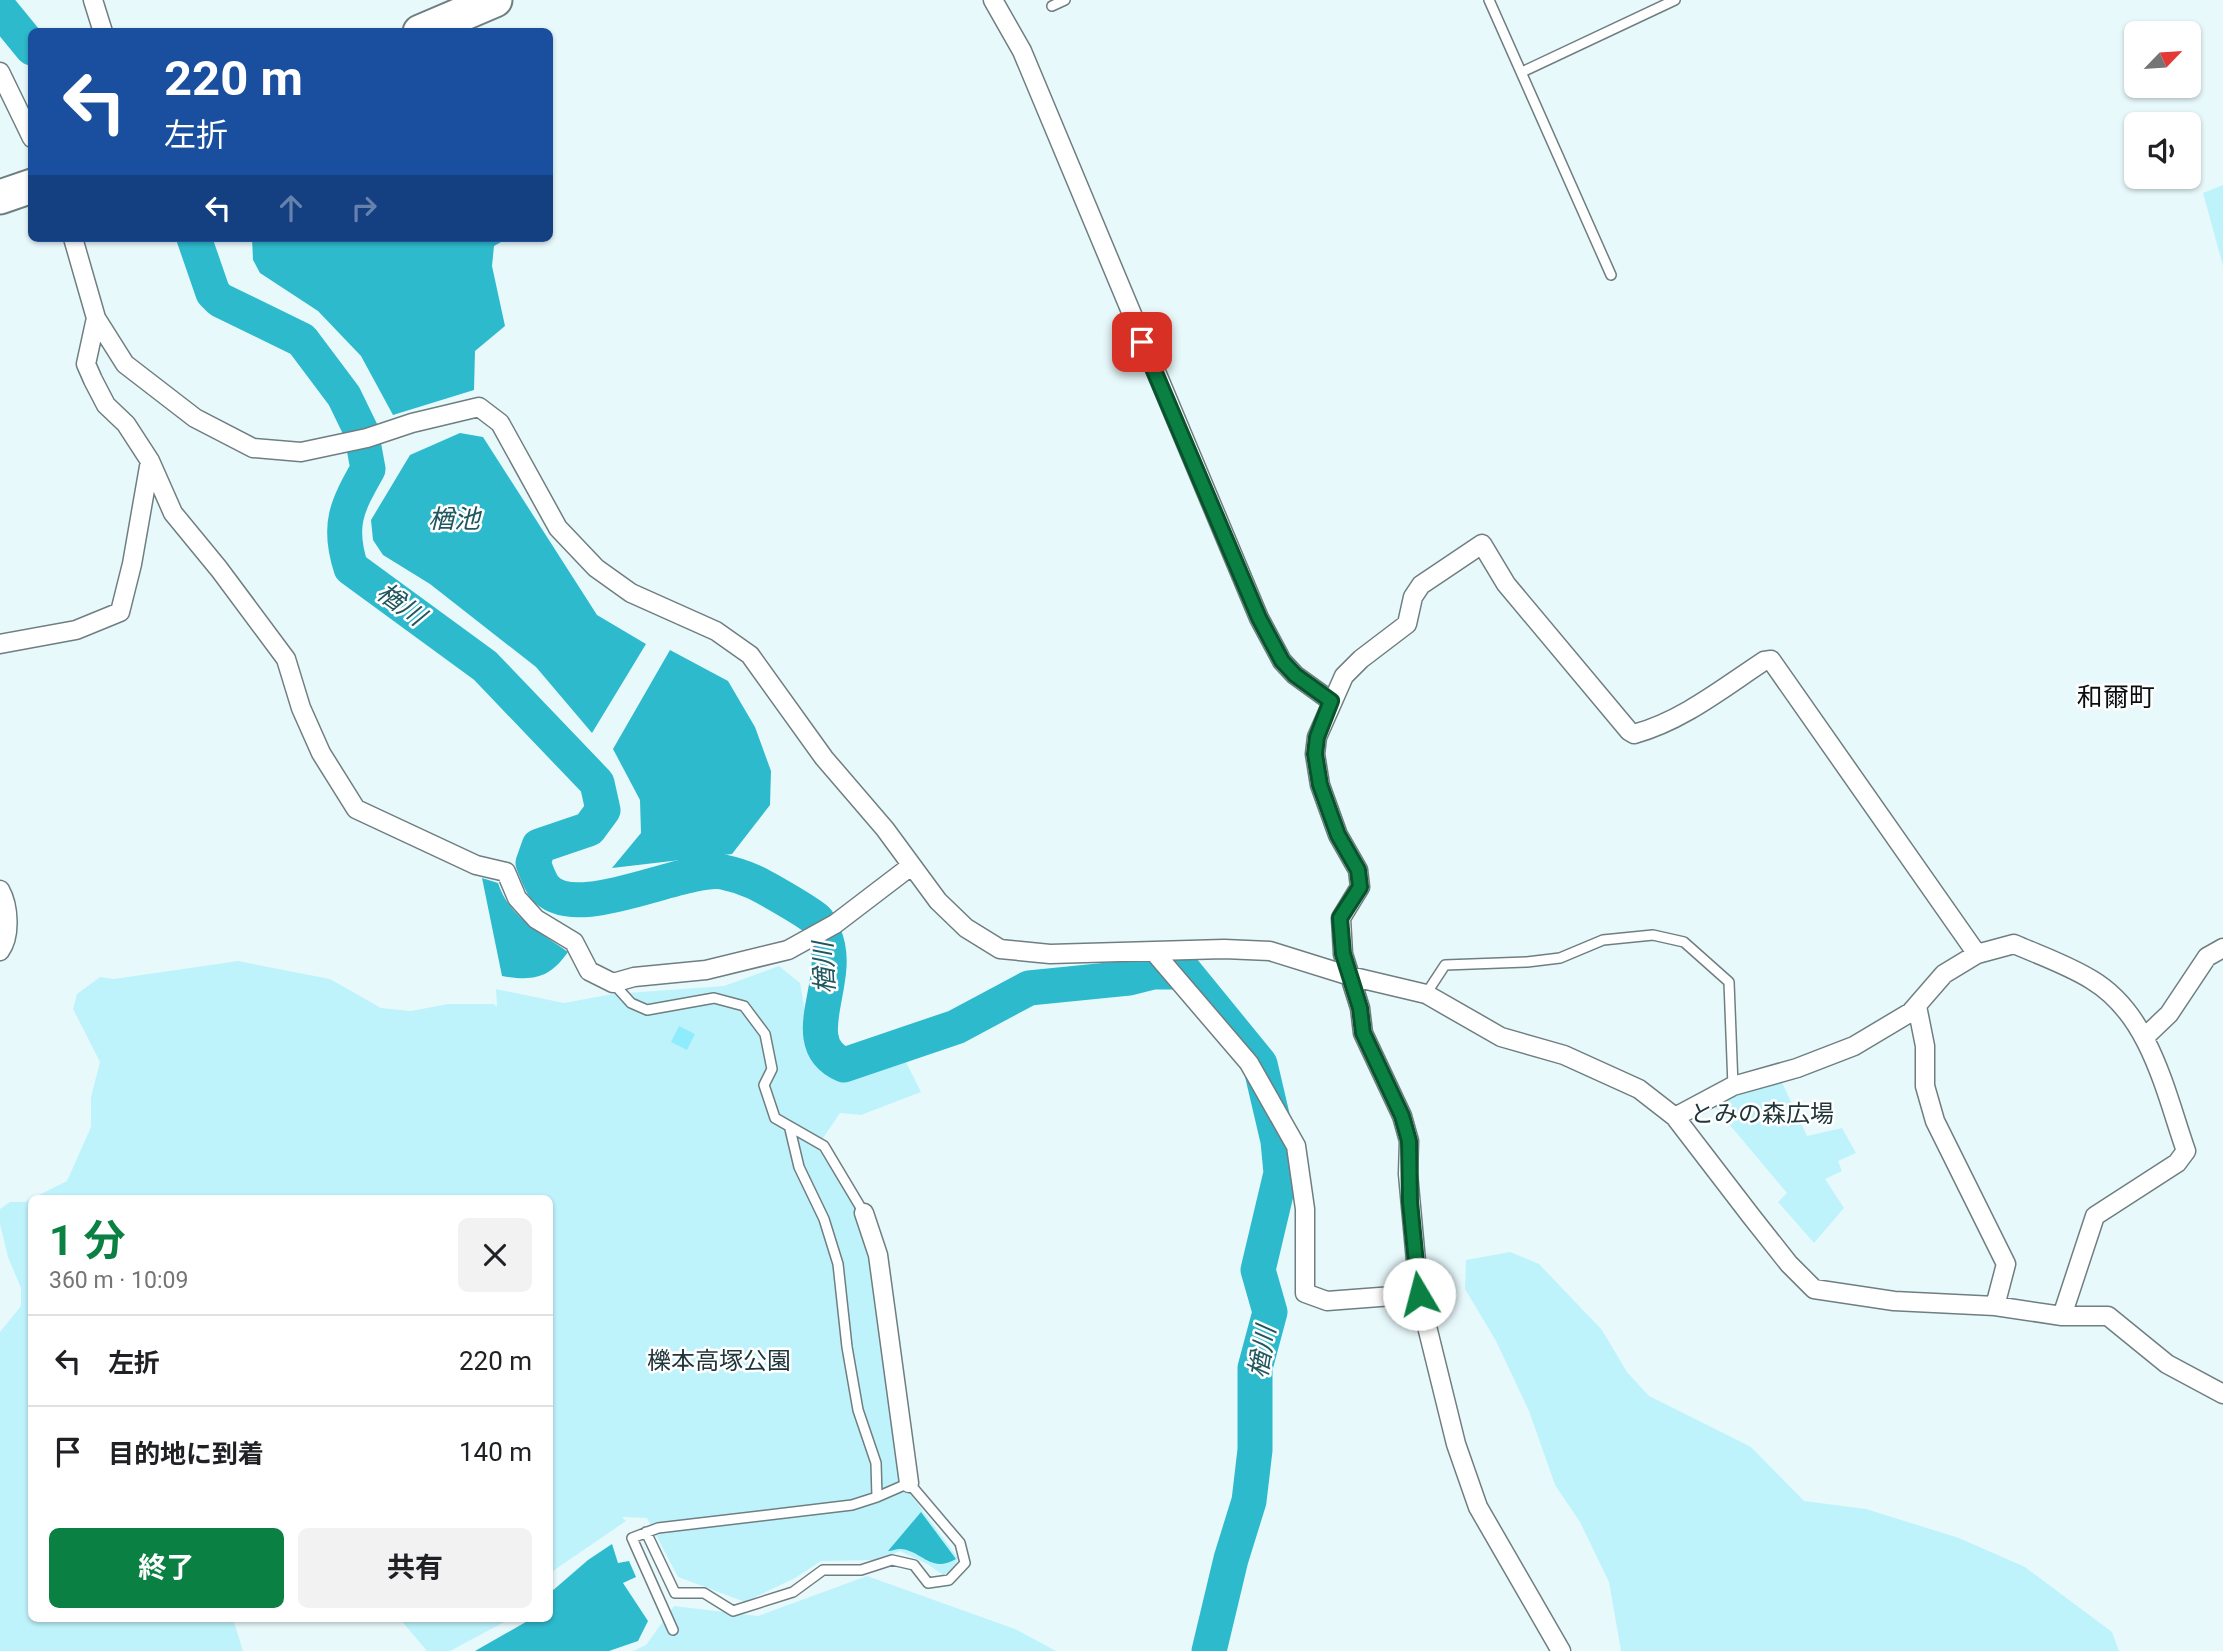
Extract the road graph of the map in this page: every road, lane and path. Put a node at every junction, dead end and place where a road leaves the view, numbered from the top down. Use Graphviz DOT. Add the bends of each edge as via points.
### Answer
graph roads {
  1 [pos="93,0"];
  2 [pos="495,0"];
  3 [pos="993,0"];
  4 [pos="1065,0"];
  5 [pos="1489,0"];
  6 [pos="1675,0"];
  7 [pos="1052,6"];
  8 [pos="102,28"];
  9 [pos="429,28"];
  10 [pos="0,72"];
  11 [pos="1522,72"];
  12 [pos="28,130"];
  13 [pos="28,187"];
  14 [pos="0,197"];
  15 [pos="73,242"];
  16 [pos="1611,275"];
  17 [pos="96,318"];
  18 [pos="150,461"];
  19 [pos="0,644"];
  20 [pos="1331,701"];
  21 [pos="911,866"];
  22 [pos="0,890"];
  23 [pos="2223,948"];
  24 [pos="0,951"];
  25 [pos="1154,952"];
  26 [pos="1977,954"];
  27 [pos="1350,976"];
  28 [pos="612,983"];
  29 [pos="1426,994"];
  30 [pos="1917,1006"];
  31 [pos="2146,1037"];
  32 [pos="1733,1086"];
  33 [pos="1675,1117"];
  34 [pos="790,1129"];
  35 [pos="864,1213"];
  36 [pos="1419,1294"];
  37 [pos="1995,1306"];
  38 [pos="2062,1316"];
  39 [pos="2223,1394"];
  40 [pos="909,1483"];
  41 [pos="877,1496"];
  42 [pos="646,1532"];
  43 [pos="673,1630"];
  44 [pos="1561,1651"];
  1 -- 8 [label="street"];
  2 -- 9 [label="highway"];
  3 -- 20 [label="street" via="1022,51 1259,618 1282,661"];
  4 -- 7 [label="lane"];
  5 -- 11 [label="lane"];
  6 -- 11 [label="lane"];
  10 -- 12 [label="street"];
  11 -- 16 [label="lane"];
  13 -- 14 [label="highway"];
  15 -- 17 [label="street"];
  17 -- 18 [label="street" via="86,364 106,405 126,424"];
  17 -- 21 [label="street" via="125,364 195,418 253,448 301,452 367,439 479,407 500,424 558,528 596,568 631,593 716,631 750,655 824,758 878,819"];
  18 -- 19 [label="street" via="120,612 76,630"];
  18 -- 28 [label="street" via="173,513 286,659 316,742 356,809 476,865 506,872 517,898 536,919 574,942 589,971"];
  20 -- 26 [label="street" via="1344,676 1407,624 1421,585 1482,544 1506,584 1634,734 1694,706 1772,660"];
  20 -- 27 [label="street" via="1315,754 1333,823 1358,870 1360,887 1340,918"];
  21 -- 25 [label="street" via="966,928 1000,949 1050,954"];
  21 -- 28 [label="street" via="849,914 788,950 706,971"];
  22 -- 24 [label="street" via="6,901 6,943"];
  23 -- 31 [label="street" via="2207,957 2169,1014"];
  25 -- 27 [label="street" via="1270,951"];
  25 -- 36 [label="street" via="1249,1063 1296,1146 1305,1209 1305,1293 1327,1301"];
  26 -- 30 [label="street" via="1944,974"];
  26 -- 31 [label="street" via="2014,944 2075,971 2123,1007"];
  27 -- 29 [label="street"];
  27 -- 36 [label="street" via="1363,1033 1409,1141"];
  28 -- 34 [label="lane" via="631,1003 647,1010 714,999 744,1006 765,1034 772,1069 764,1085 775,1118"];
  29 -- 32 [label="lane" via="1445,965 1549,960 1603,940 1653,935 1684,942 1729,982"];
  29 -- 33 [label="street" via="1501,1037 1564,1055 1639,1089"];
  30 -- 32 [label="street" via="1854,1046"];
  30 -- 37 [label="street" via="1925,1046 1925,1086 1935,1121 2006,1264"];
  31 -- 38 [label="street" via="2186,1151 2177,1163 2095,1216"];
  32 -- 33 [label="street"];
  33 -- 37 [label="street" via="1789,1264 1815,1289 1894,1301"];
  34 -- 35 [label="lane" via="824,1146"];
  34 -- 41 [label="lane" via="799,1167 824,1219 838,1264 849,1360 858,1410 876,1464"];
  35 -- 40 [label="street" via="878,1255"];
  36 -- 44 [label="street" via="1456,1444 1478,1507"];
  37 -- 38 [label="street"];
  38 -- 39 [label="street" via="2108,1316 2167,1364"];
  40 -- 41 [label="lane"];
  40 -- 42 [label="lane" via="960,1543 965,1563 949,1580 928,1584 914,1565 892,1560 861,1570 823,1570 793,1592 733,1611 704,1593 675,1593"];
  41 -- 42 [label="lane" via="852,1505"];
  42 -- 43 [label="lane" via="632,1538"];
}
